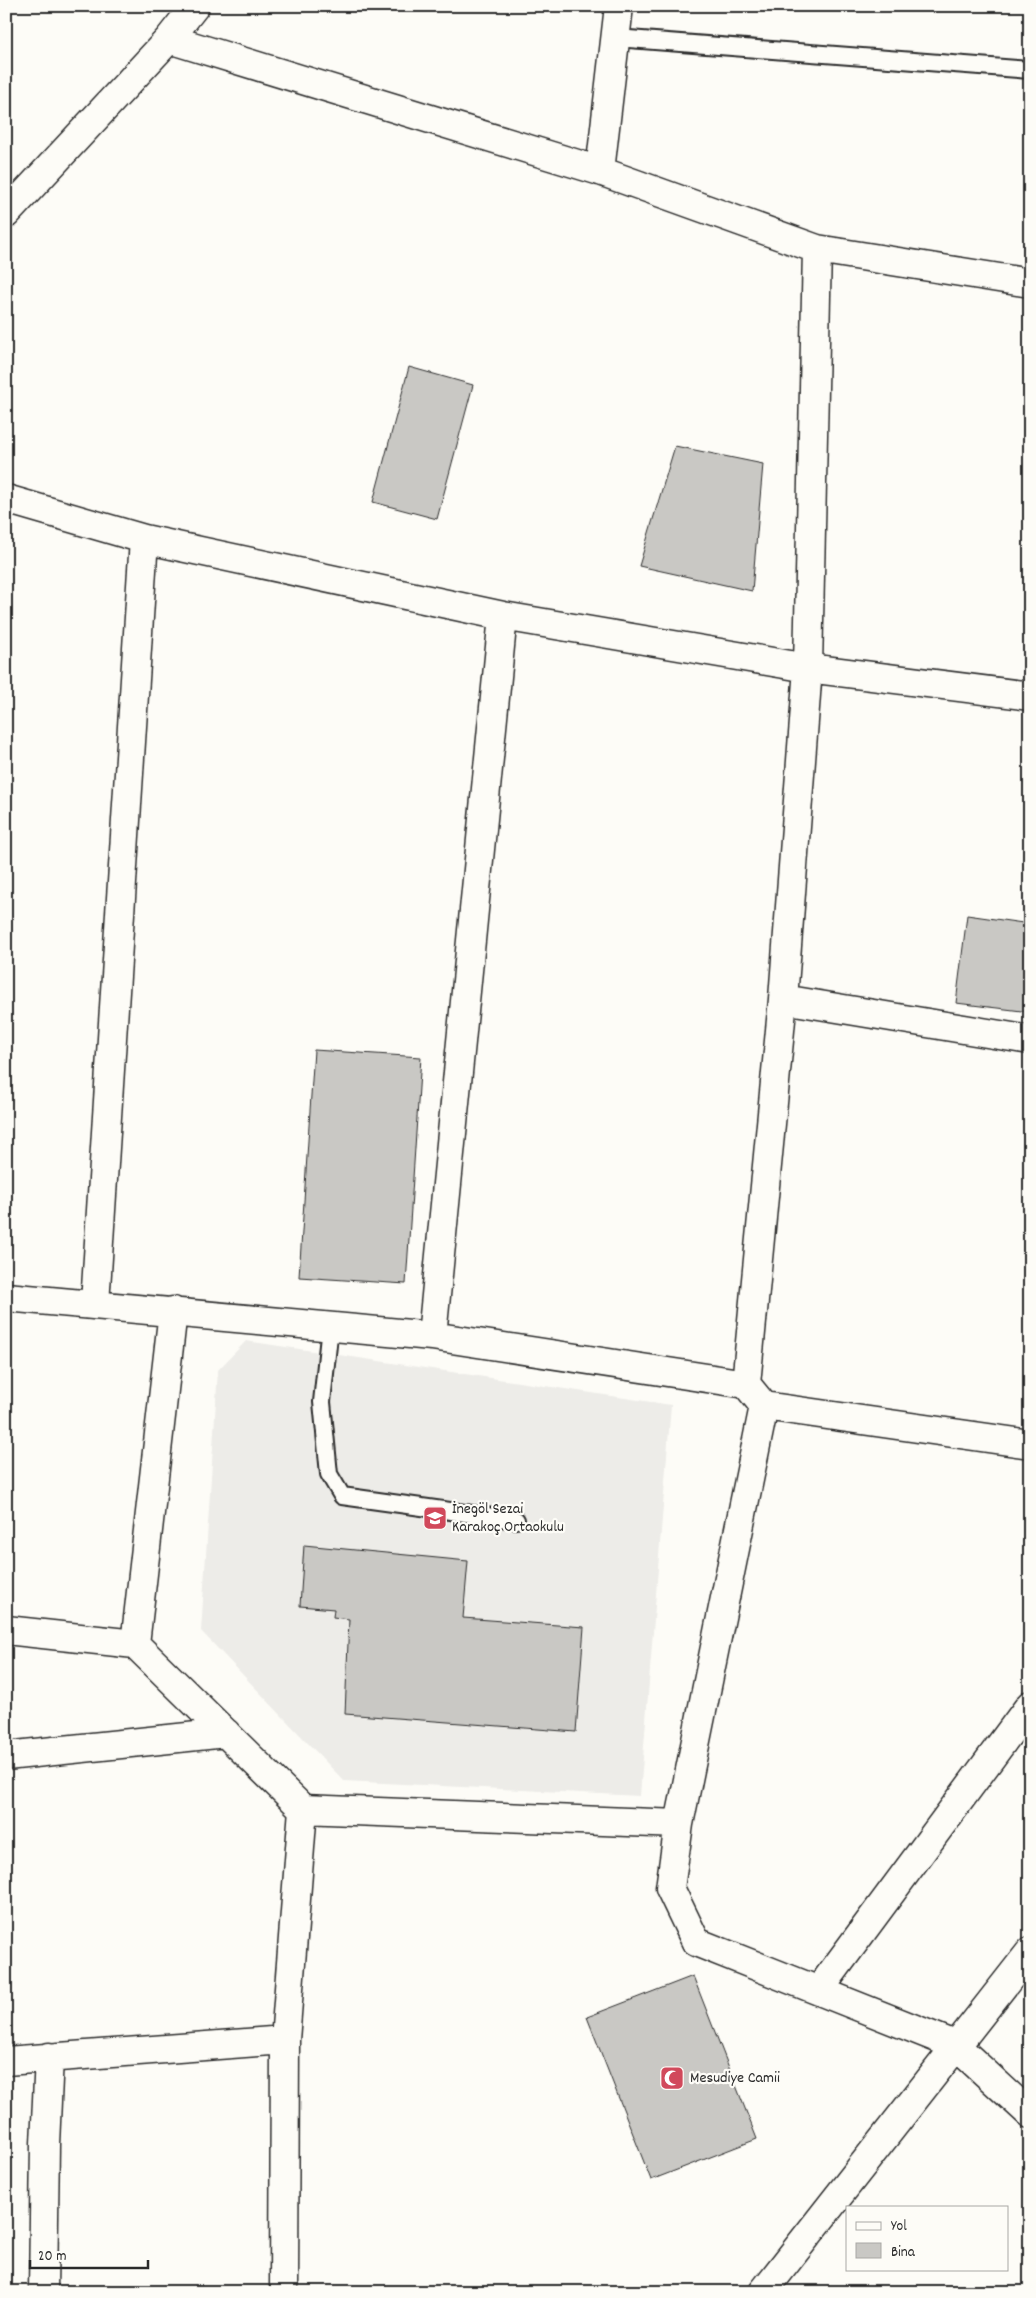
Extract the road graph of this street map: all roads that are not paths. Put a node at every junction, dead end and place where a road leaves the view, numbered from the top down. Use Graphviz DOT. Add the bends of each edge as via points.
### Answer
graph roads {
  1 [pos="195,6"];
  2 [pos="620,6"];
  3 [pos="616,38"];
  4 [pos="170,39"];
  5 [pos="1030,70"];
  6 [pos="600,171"];
  7 [pos="6,214"];
  8 [pos="816,249"];
  9 [pos="1030,283"];
  10 [pos="6,499"];
  11 [pos="144,539"];
  12 [pos="503,616"];
  13 [pos="808,668"];
  14 [pos="1030,696"];
  15 [pos="783,999"];
  16 [pos="1030,1040"];
  17 [pos="6,1297"];
  18 [pos="96,1304"];
  19 [pos="173,1311"];
  20 [pos="330,1326"];
  21 [pos="432,1336"];
  22 [pos="746,1384"];
  23 [pos="764,1406"];
  24 [pos="1030,1444"];
  25 [pos="516,1520"];
  26 [pos="6,1630"];
  27 [pos="135,1644"];
  28 [pos="1030,1705"];
  29 [pos="226,1733"];
  30 [pos="6,1756"];
  31 [pos="303,1809"];
  32 [pos="679,1824"];
  33 [pos="1030,1952"];
  34 [pos="819,1990"];
  35 [pos="285,2040"];
  36 [pos="955,2045"];
  37 [pos="49,2058"];
  38 [pos="6,2061"];
  39 [pos="1030,2114"];
  40 [pos="42,2292"];
  41 [pos="284,2292"];
  42 [pos="763,2292"];
  1 -- 4 [label="street"];
  2 -- 3 [label="street"];
  3 -- 5 [label="lane"];
  3 -- 6 [label="street"];
  4 -- 6 [label="street"];
  4 -- 7 [label="street"];
  6 -- 8 [label="street"];
  8 -- 9 [label="street"];
  8 -- 13 [label="street"];
  10 -- 11 [label="street"];
  11 -- 12 [label="street"];
  11 -- 18 [label="street"];
  12 -- 13 [label="street"];
  12 -- 21 [label="street"];
  13 -- 14 [label="street"];
  13 -- 15 [label="street"];
  15 -- 16 [label="street"];
  15 -- 22 [label="street"];
  17 -- 18 [label="street"];
  18 -- 19 [label="street"];
  19 -- 20 [label="street"];
  19 -- 27 [label="street"];
  20 -- 21 [label="street"];
  20 -- 25 [label="lane" via="322,1402 329,1474 342,1496"];
  21 -- 22 [label="street"];
  22 -- 23 [label="street"];
  23 -- 24 [label="street"];
  23 -- 32 [label="street"];
  26 -- 27 [label="street"];
  27 -- 29 [label="street"];
  28 -- 34 [label="street"];
  29 -- 30 [label="street"];
  29 -- 31 [label="street"];
  31 -- 32 [label="street"];
  31 -- 35 [label="street"];
  32 -- 34 [label="street" via="670,1888 696,1942"];
  33 -- 36 [label="street"];
  34 -- 36 [label="street"];
  35 -- 37 [label="street"];
  35 -- 41 [label="street"];
  36 -- 39 [label="street"];
  36 -- 42 [label="street"];
  37 -- 38 [label="street"];
  37 -- 40 [label="street"];
}
